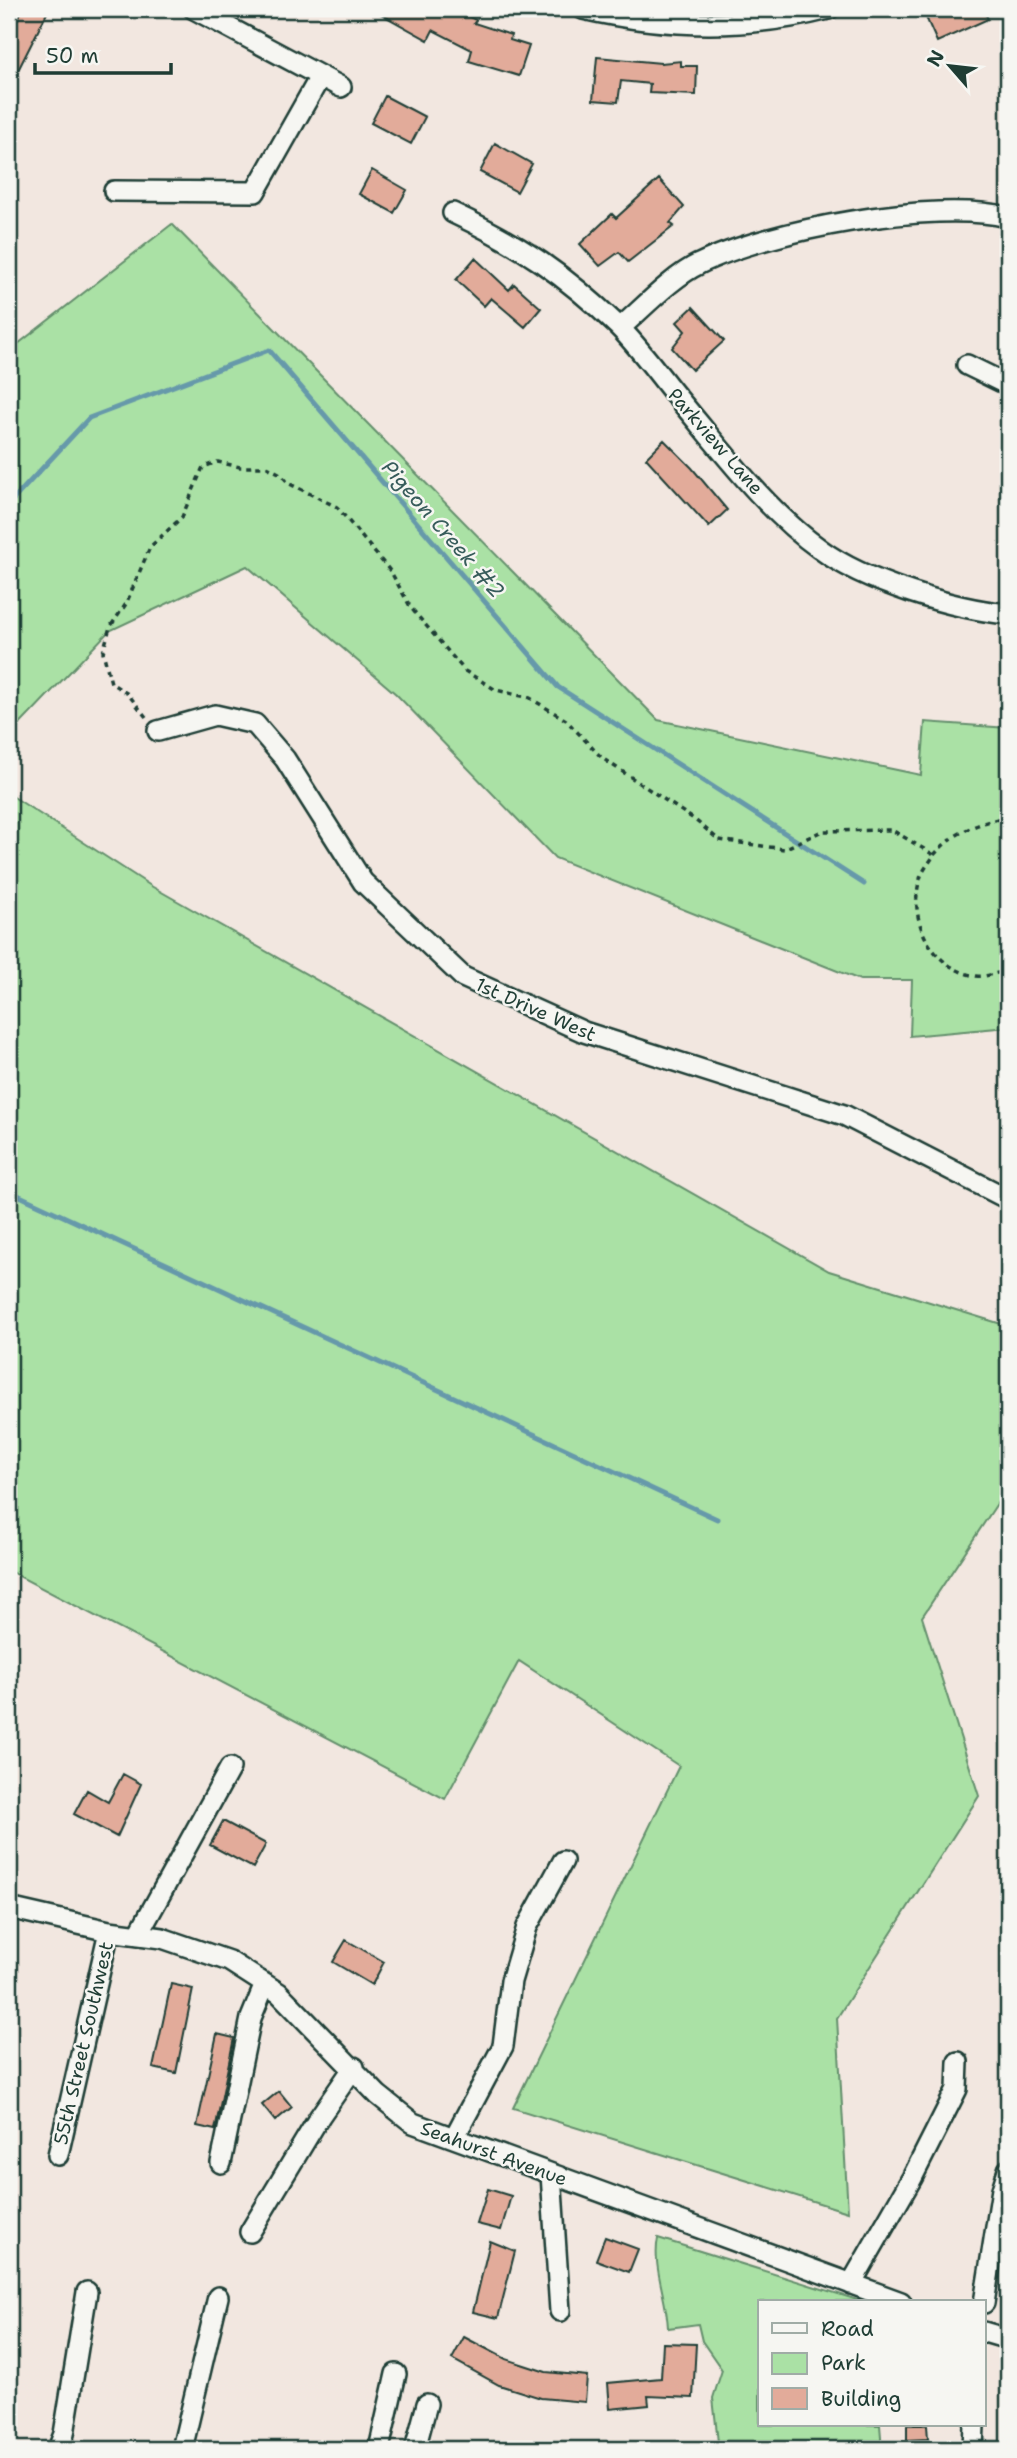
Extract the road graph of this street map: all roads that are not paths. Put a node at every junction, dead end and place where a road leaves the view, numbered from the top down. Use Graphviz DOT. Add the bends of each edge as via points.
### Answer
graph roads {
  1 [pos="194,9"];
  2 [pos="583,9"];
  3 [pos="829,9"];
  4 [pos="320,77"];
  5 [pos="341,87"];
  6 [pos="114,191"];
  7 [pos="453,213"];
  8 [pos="1008,217"];
  9 [pos="620,328"];
  10 [pos="967,365"];
  11 [pos="1008,385"];
  12 [pos="1008,614"];
  13 [pos="158,731"];
  14 [pos="1008,1199"];
  15 [pos="230,1768"];
  16 [pos="563,1861"];
  17 [pos="9,1908"];
  18 [pos="109,1931"];
  19 [pos="138,1935"];
  20 [pos="265,1984"];
  21 [pos="958,2062"];
  22 [pos="354,2067"];
  23 [pos="454,2138"];
  24 [pos="58,2155"];
  25 [pos="221,2164"];
  26 [pos="1008,2170"];
  27 [pos="551,2174"];
  28 [pos="250,2232"];
  29 [pos="850,2284"];
  30 [pos="88,2292"];
  31 [pos="218,2297"];
  32 [pos="895,2300"];
  33 [pos="984,2300"];
  34 [pos="560,2311"];
  35 [pos="986,2333"];
  36 [pos="1008,2339"];
  37 [pos="396,2374"];
  38 [pos="427,2404"];
  39 [pos="974,2426"];
  40 [pos="58,2449"];
  41 [pos="182,2449"];
  42 [pos="379,2449"];
  43 [pos="415,2449"];
  44 [pos="973,2449"];
  1 -- 4 [label="street"];
  2 -- 3 [label="street" via="668,24 729,25"];
  4 -- 5 [label="street"];
  4 -- 6 [label="street" via="255,192"];
  7 -- 9 [label="street, Parkview Lane" via="512,241 563,277"];
  8 -- 9 [label="street" via="954,209 752,241 696,265"];
  9 -- 12 [label="street, Parkview Lane" via="751,485 820,550 893,586 976,611"];
  10 -- 11 [label="street"];
  13 -- 14 [label="street, 1st Drive West" via="215,715 255,724 285,759 363,881 463,976 584,1032 844,1115"];
  15 -- 19 [label="street"];
  16 -- 23 [label="street" via="527,1927 511,1981 503,2046"];
  17 -- 18 [label="street, Seahurst Avenue"];
  18 -- 19 [label="street, Seahurst Avenue"];
  18 -- 24 [label="street, 55th Street Southwest"];
  19 -- 20 [label="street, Seahurst Avenue" via="162,1938 229,1961"];
  20 -- 22 [label="street, Seahurst Avenue"];
  20 -- 25 [label="street" via="251,2018"];
  21 -- 29 [label="street" via="957,2089"];
  22 -- 23 [label="street, Seahurst Avenue" via="378,2095 413,2123"];
  22 -- 28 [label="street"];
  23 -- 27 [label="street, Seahurst Avenue"];
  26 -- 33 [label="street"];
  27 -- 29 [label="street, Seahurst Avenue"];
  27 -- 34 [label="street"];
  29 -- 32 [label="street, Seahurst Avenue"];
  30 -- 40 [label="street"];
  31 -- 41 [label="street"];
  35 -- 36 [label="street"];
  37 -- 42 [label="street"];
  38 -- 43 [label="street"];
  39 -- 44 [label="street"];
}
